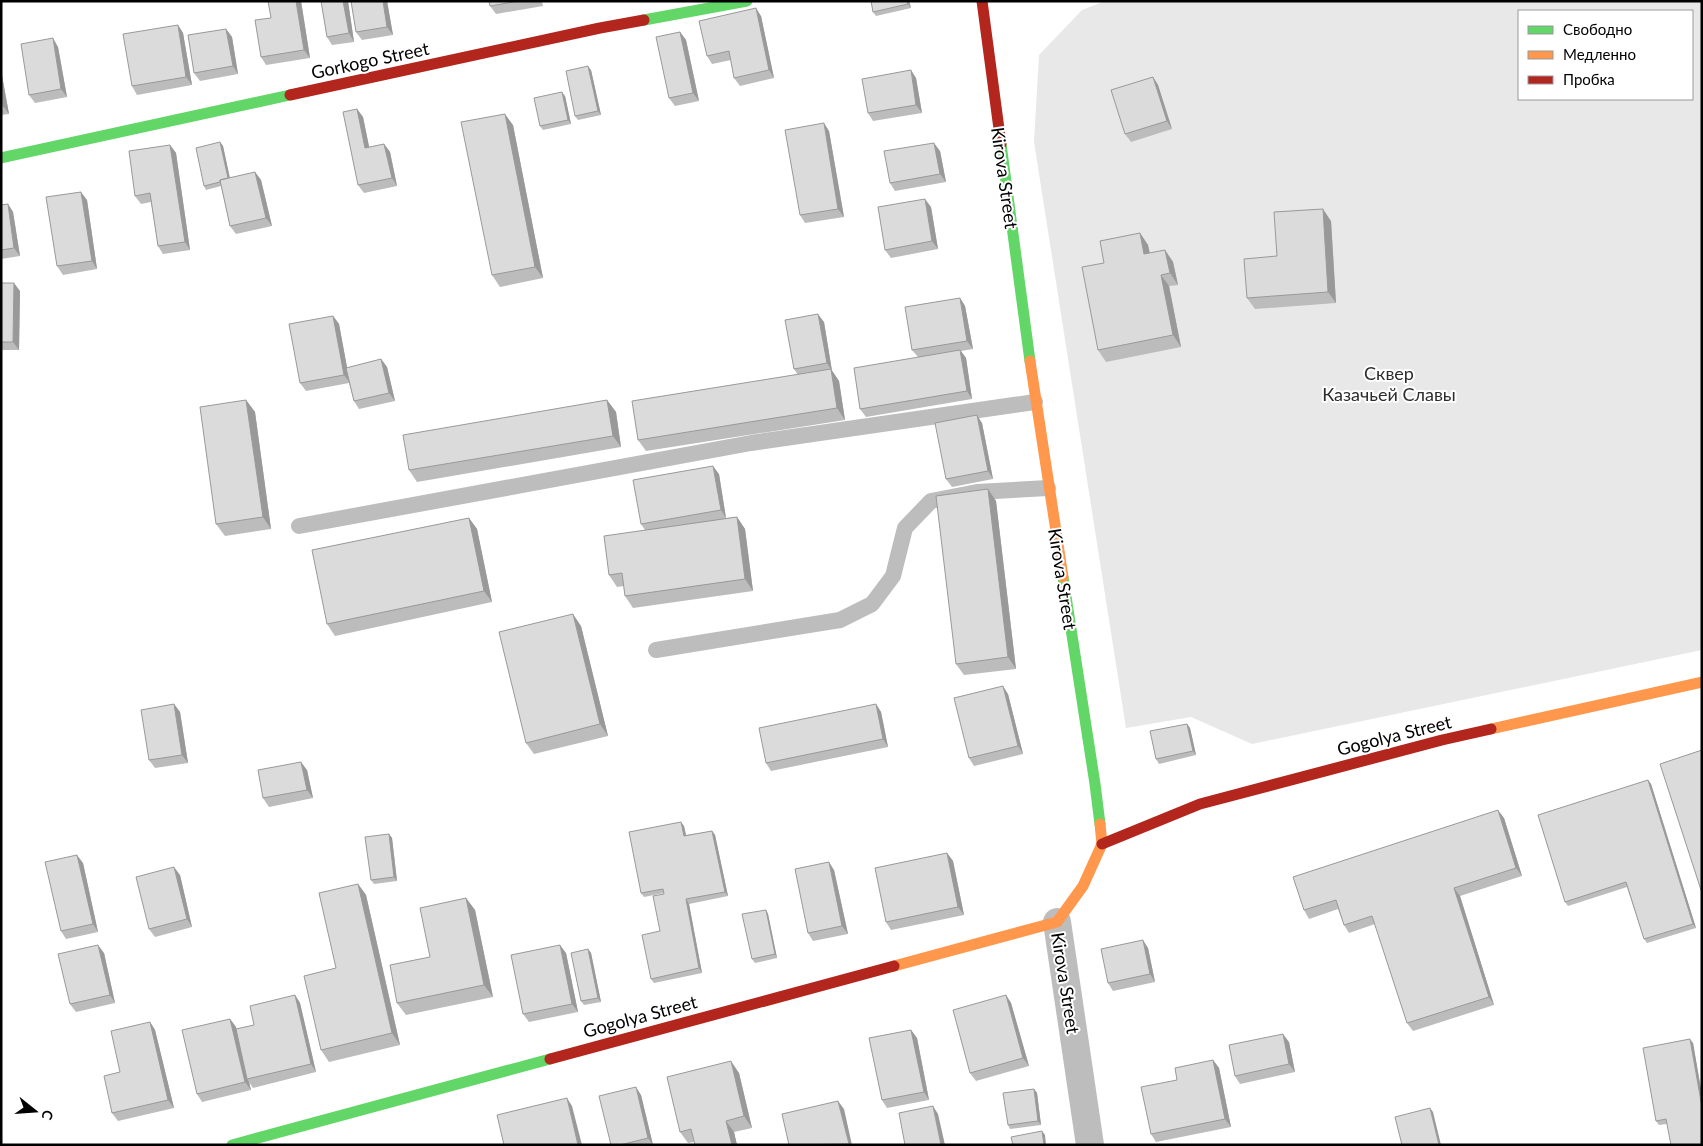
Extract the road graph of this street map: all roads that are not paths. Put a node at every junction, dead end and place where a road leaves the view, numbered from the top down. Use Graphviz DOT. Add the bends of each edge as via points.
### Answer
graph roads {
  1 [pos="747,1"];
  2 [pos="982,1"];
  3 [pos="1,158"];
  4 [pos="1035,402"];
  5 [pos="1048,488"];
  6 [pos="299,526"];
  7 [pos="656,650"];
  8 [pos="1702,682"];
  9 [pos="1102,844"];
  10 [pos="1057,922"];
  11 [pos="232,1145"];
  12 [pos="1090,1145"];
  1 -- 3 [label="main road, Gorkogo Street" via="600,28"];
  2 -- 4 [label="main road, Kirova Street"];
  4 -- 5 [label="main road, Kirova Street"];
  4 -- 6 [label="lane" via="751,443"];
  5 -- 7 [label="lane" via="977,492 931,501 905,528 893,576 872,604 840,620"];
  5 -- 9 [label="main road, Kirova Street"];
  8 -- 9 [label="main road, Gogolya Street" via="1442,740 1200,804"];
  9 -- 10 [label="main road, Kirova Street" via="1083,886"];
  10 -- 11 [label="main road, Gogolya Street"];
  10 -- 12 [label="street, Kirova Street"];
}
